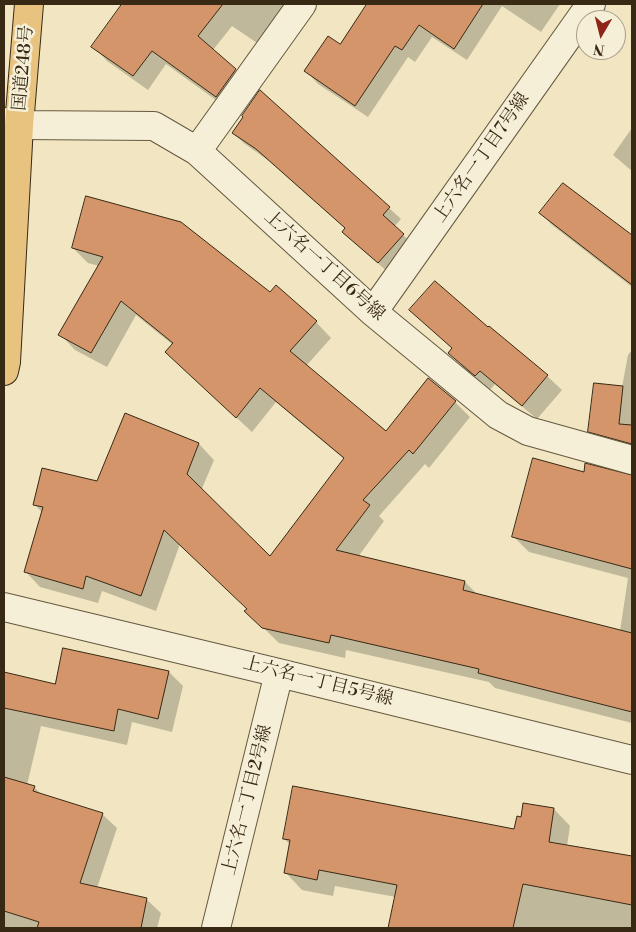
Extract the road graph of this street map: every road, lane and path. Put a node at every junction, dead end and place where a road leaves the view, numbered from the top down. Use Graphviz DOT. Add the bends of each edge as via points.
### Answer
graph roads {
  1 [pos="29,4"];
  2 [pos="302,4"];
  3 [pos="591,4"];
  4 [pos="11,124"];
  5 [pos="197,151"];
  6 [pos="373,312"];
  7 [pos="4,371"];
  8 [pos="632,460"];
  9 [pos="4,607"];
  10 [pos="280,672"];
  11 [pos="632,760"];
  12 [pos="216,928"];
  1 -- 4 [label="highway, 国道248号"];
  2 -- 5 [label="street"];
  3 -- 6 [label="street, 上六名一丁目7号線"];
  4 -- 5 [label="street, 上六名一丁目6号線" via="154,126"];
  4 -- 7 [label="highway, 国道248号"];
  5 -- 6 [label="street, 上六名一丁目6号線"];
  6 -- 8 [label="street, 上六名一丁目6号線" via="498,416 528,432"];
  9 -- 10 [label="street, 上六名一丁目5号線"];
  10 -- 11 [label="street, 上六名一丁目5号線"];
  10 -- 12 [label="street, 上六名一丁目2号線"];
}
